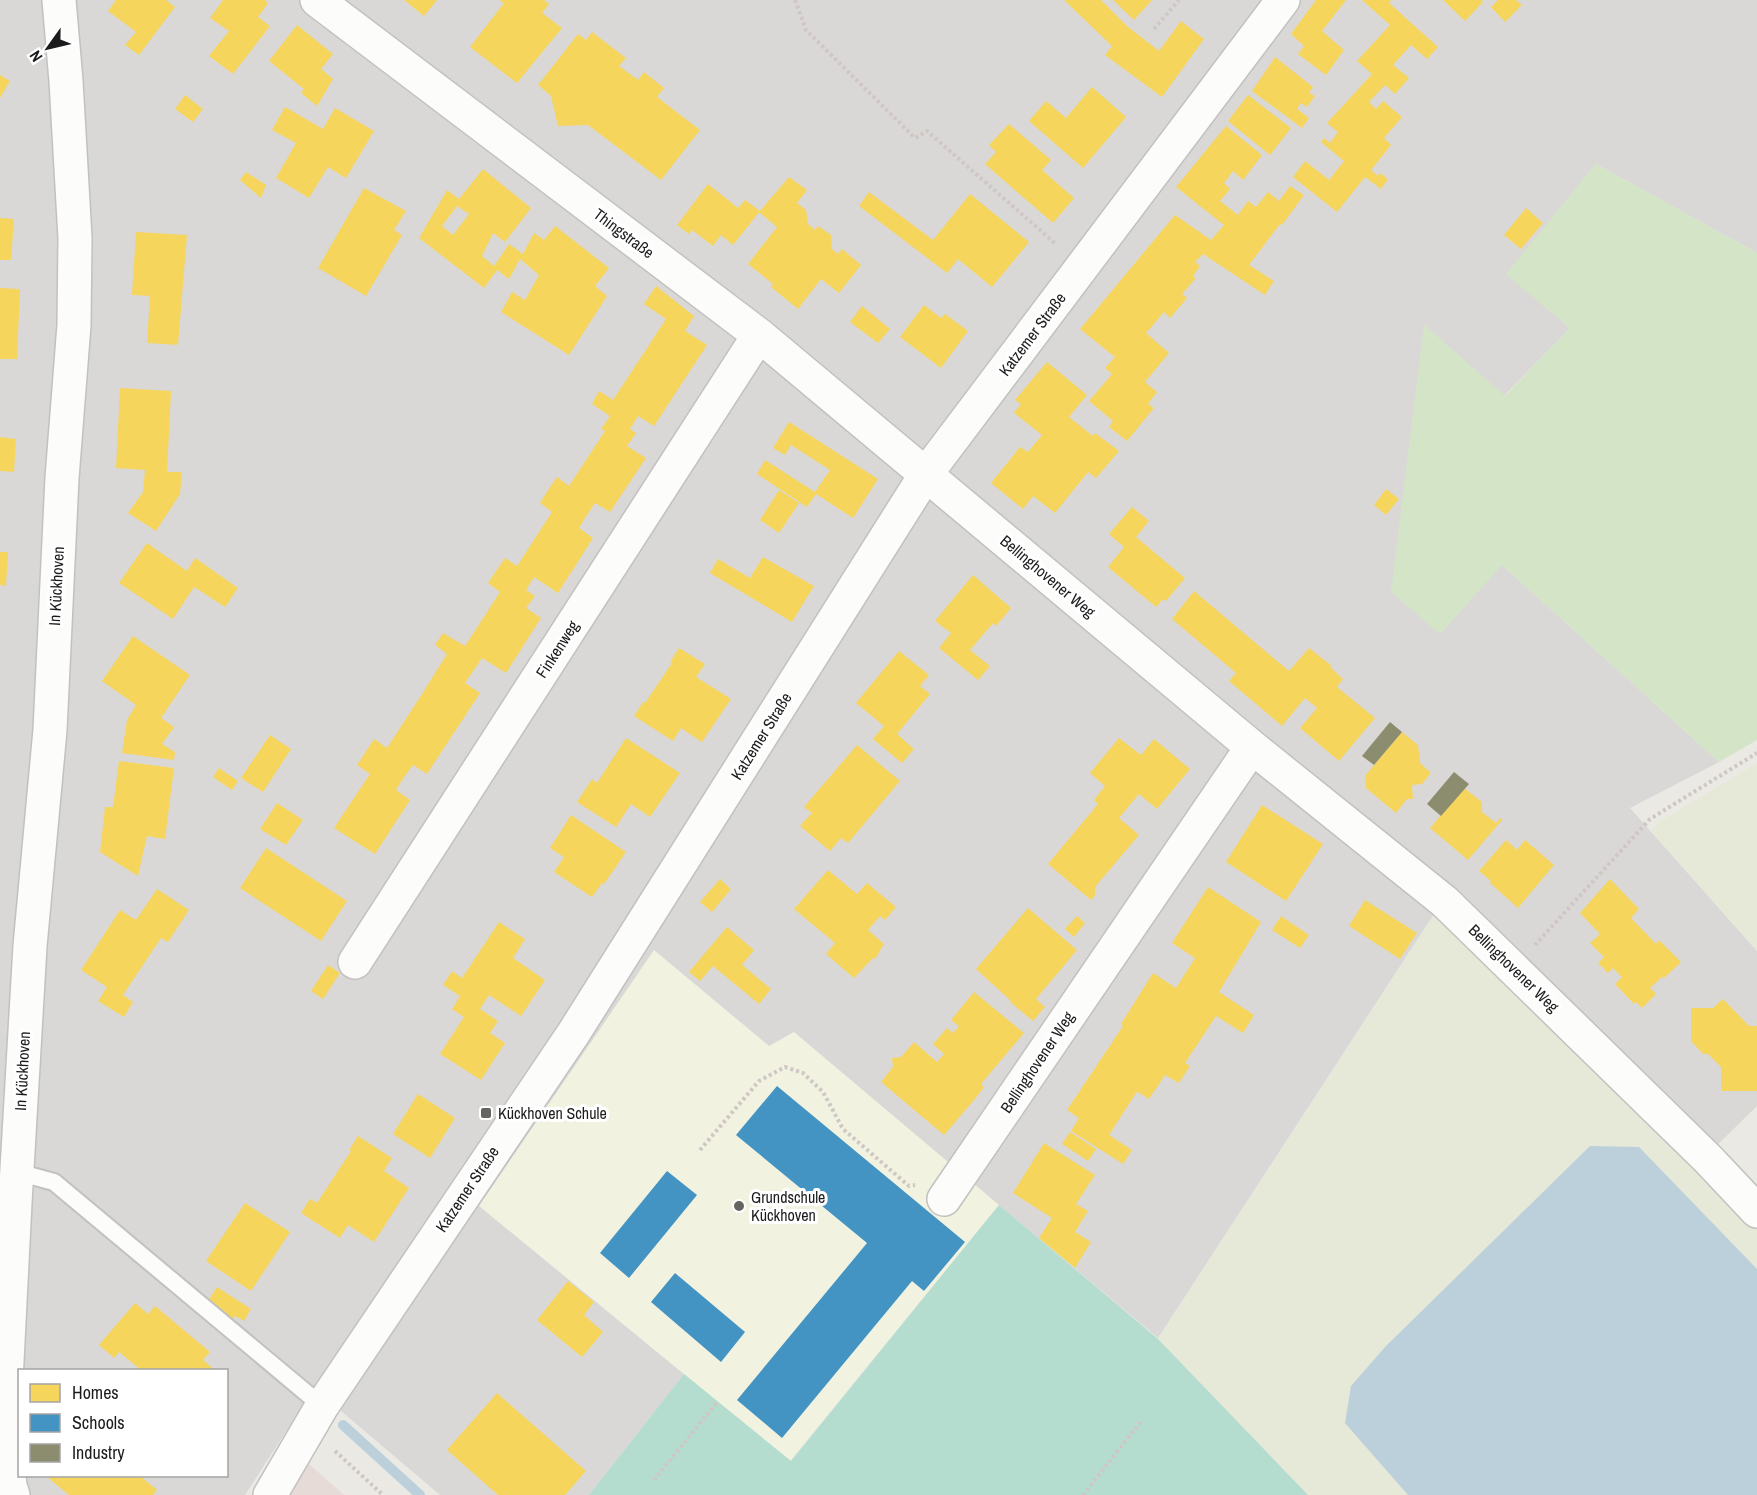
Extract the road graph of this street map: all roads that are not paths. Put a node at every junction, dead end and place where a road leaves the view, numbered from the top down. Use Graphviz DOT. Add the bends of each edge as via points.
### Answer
graph roads {
  1 [pos="58,0"];
  2 [pos="317,0"];
  3 [pos="1283,0"];
  4 [pos="759,335"];
  5 [pos="926,474"];
  6 [pos="1252,747"];
  7 [pos="355,962"];
  8 [pos="17,1172"];
  9 [pos="944,1199"];
  10 [pos="1757,1211"];
  11 [pos="316,1418"];
  12 [pos="13,1495"];
  13 [pos="270,1495"];
  1 -- 8 [label="street, In Kückhoven" via="75,238 74,325 50,730 30,946"];
  2 -- 4 [label="street, Thingstraße"];
  3 -- 5 [label="street, Katzemer Straße"];
  4 -- 5 [label="street, Thingstraße"];
  4 -- 7 [label="street, Finkenweg"];
  5 -- 6 [label="street, Bellinghovener Weg"];
  5 -- 11 [label="street, Katzemer Straße" via="573,1034"];
  6 -- 9 [label="street, Bellinghovener Weg"];
  6 -- 10 [label="street, Bellinghovener Weg" via="1445,902"];
  8 -- 11 [label="lane" via="54,1182"];
  8 -- 12 [label="street, In Kückhoven" via="4,1421"];
  11 -- 13 [label="street, Katzemer Straße"];
}
